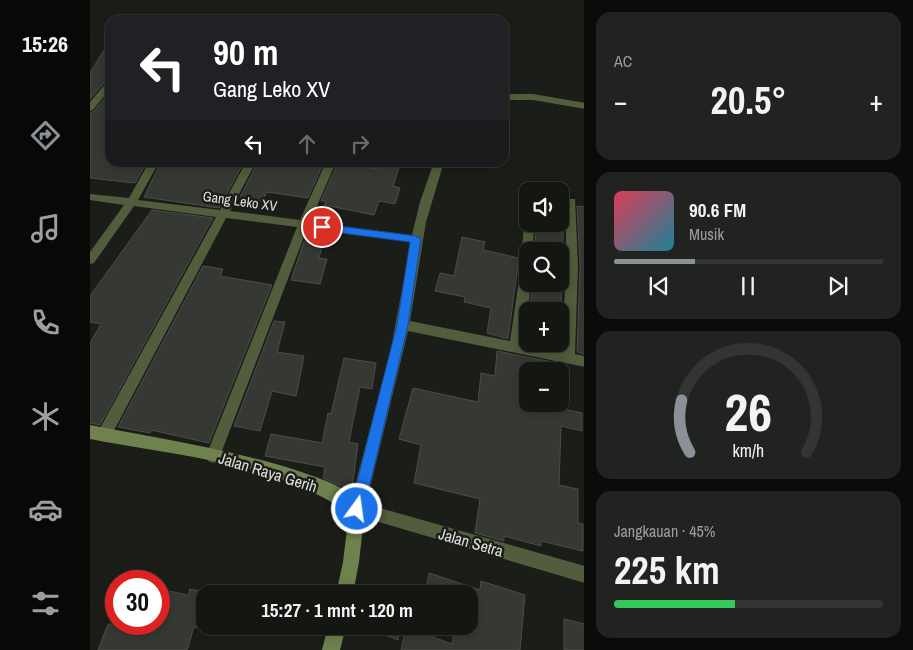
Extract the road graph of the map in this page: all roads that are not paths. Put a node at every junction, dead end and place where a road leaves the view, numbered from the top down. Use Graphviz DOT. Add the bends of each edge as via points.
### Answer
graph roads {
  1 [pos="105,90"];
  2 [pos="509,96"];
  3 [pos="584,106"];
  4 [pos="90,108"];
  5 [pos="151,167"];
  6 [pos="248,167"];
  7 [pos="330,167"];
  8 [pos="437,167"];
  9 [pos="90,197"];
  10 [pos="132,202"];
  11 [pos="571,202"];
  12 [pos="223,214"];
  13 [pos="304,225"];
  14 [pos="529,232"];
  15 [pos="416,239"];
  16 [pos="90,260"];
  17 [pos="578,265"];
  18 [pos="403,325"];
  19 [pos="516,347"];
  20 [pos="568,358"];
  21 [pos="584,362"];
  22 [pos="97,433"];
  23 [pos="213,456"];
  24 [pos="357,509"];
  25 [pos="584,575"];
  26 [pos="346,585"];
  27 [pos="335,635"];
  28 [pos="331,650"];
  1 -- 4 [label="street"];
  2 -- 3 [label="street"];
  5 -- 10 [label="street"];
  6 -- 12 [label="street"];
  7 -- 13 [label="street"];
  8 -- 15 [label="street"];
  9 -- 10 [label="street, Gang Leko XV"];
  10 -- 12 [label="street, Gang Leko XV"];
  10 -- 16 [label="street"];
  11 -- 17 [label="street"];
  12 -- 13 [label="street, Gang Leko XV"];
  12 -- 22 [label="street"];
  13 -- 15 [label="street, Gang Leko XV"];
  13 -- 23 [label="street"];
  14 -- 19 [label="street"];
  15 -- 18 [label="street"];
  17 -- 20 [label="street"];
  18 -- 19 [label="street"];
  18 -- 24 [label="street"];
  19 -- 20 [label="street"];
  20 -- 21 [label="street"];
  22 -- 23 [label="street, Jalan Raya Gerih"];
  23 -- 24 [label="street, Jalan Raya Gerih" via="291,476 325,490"];
  24 -- 25 [label="street, Jalan Setra"];
  24 -- 26 [label="street"];
  27 -- 28 [label="street"];
}
